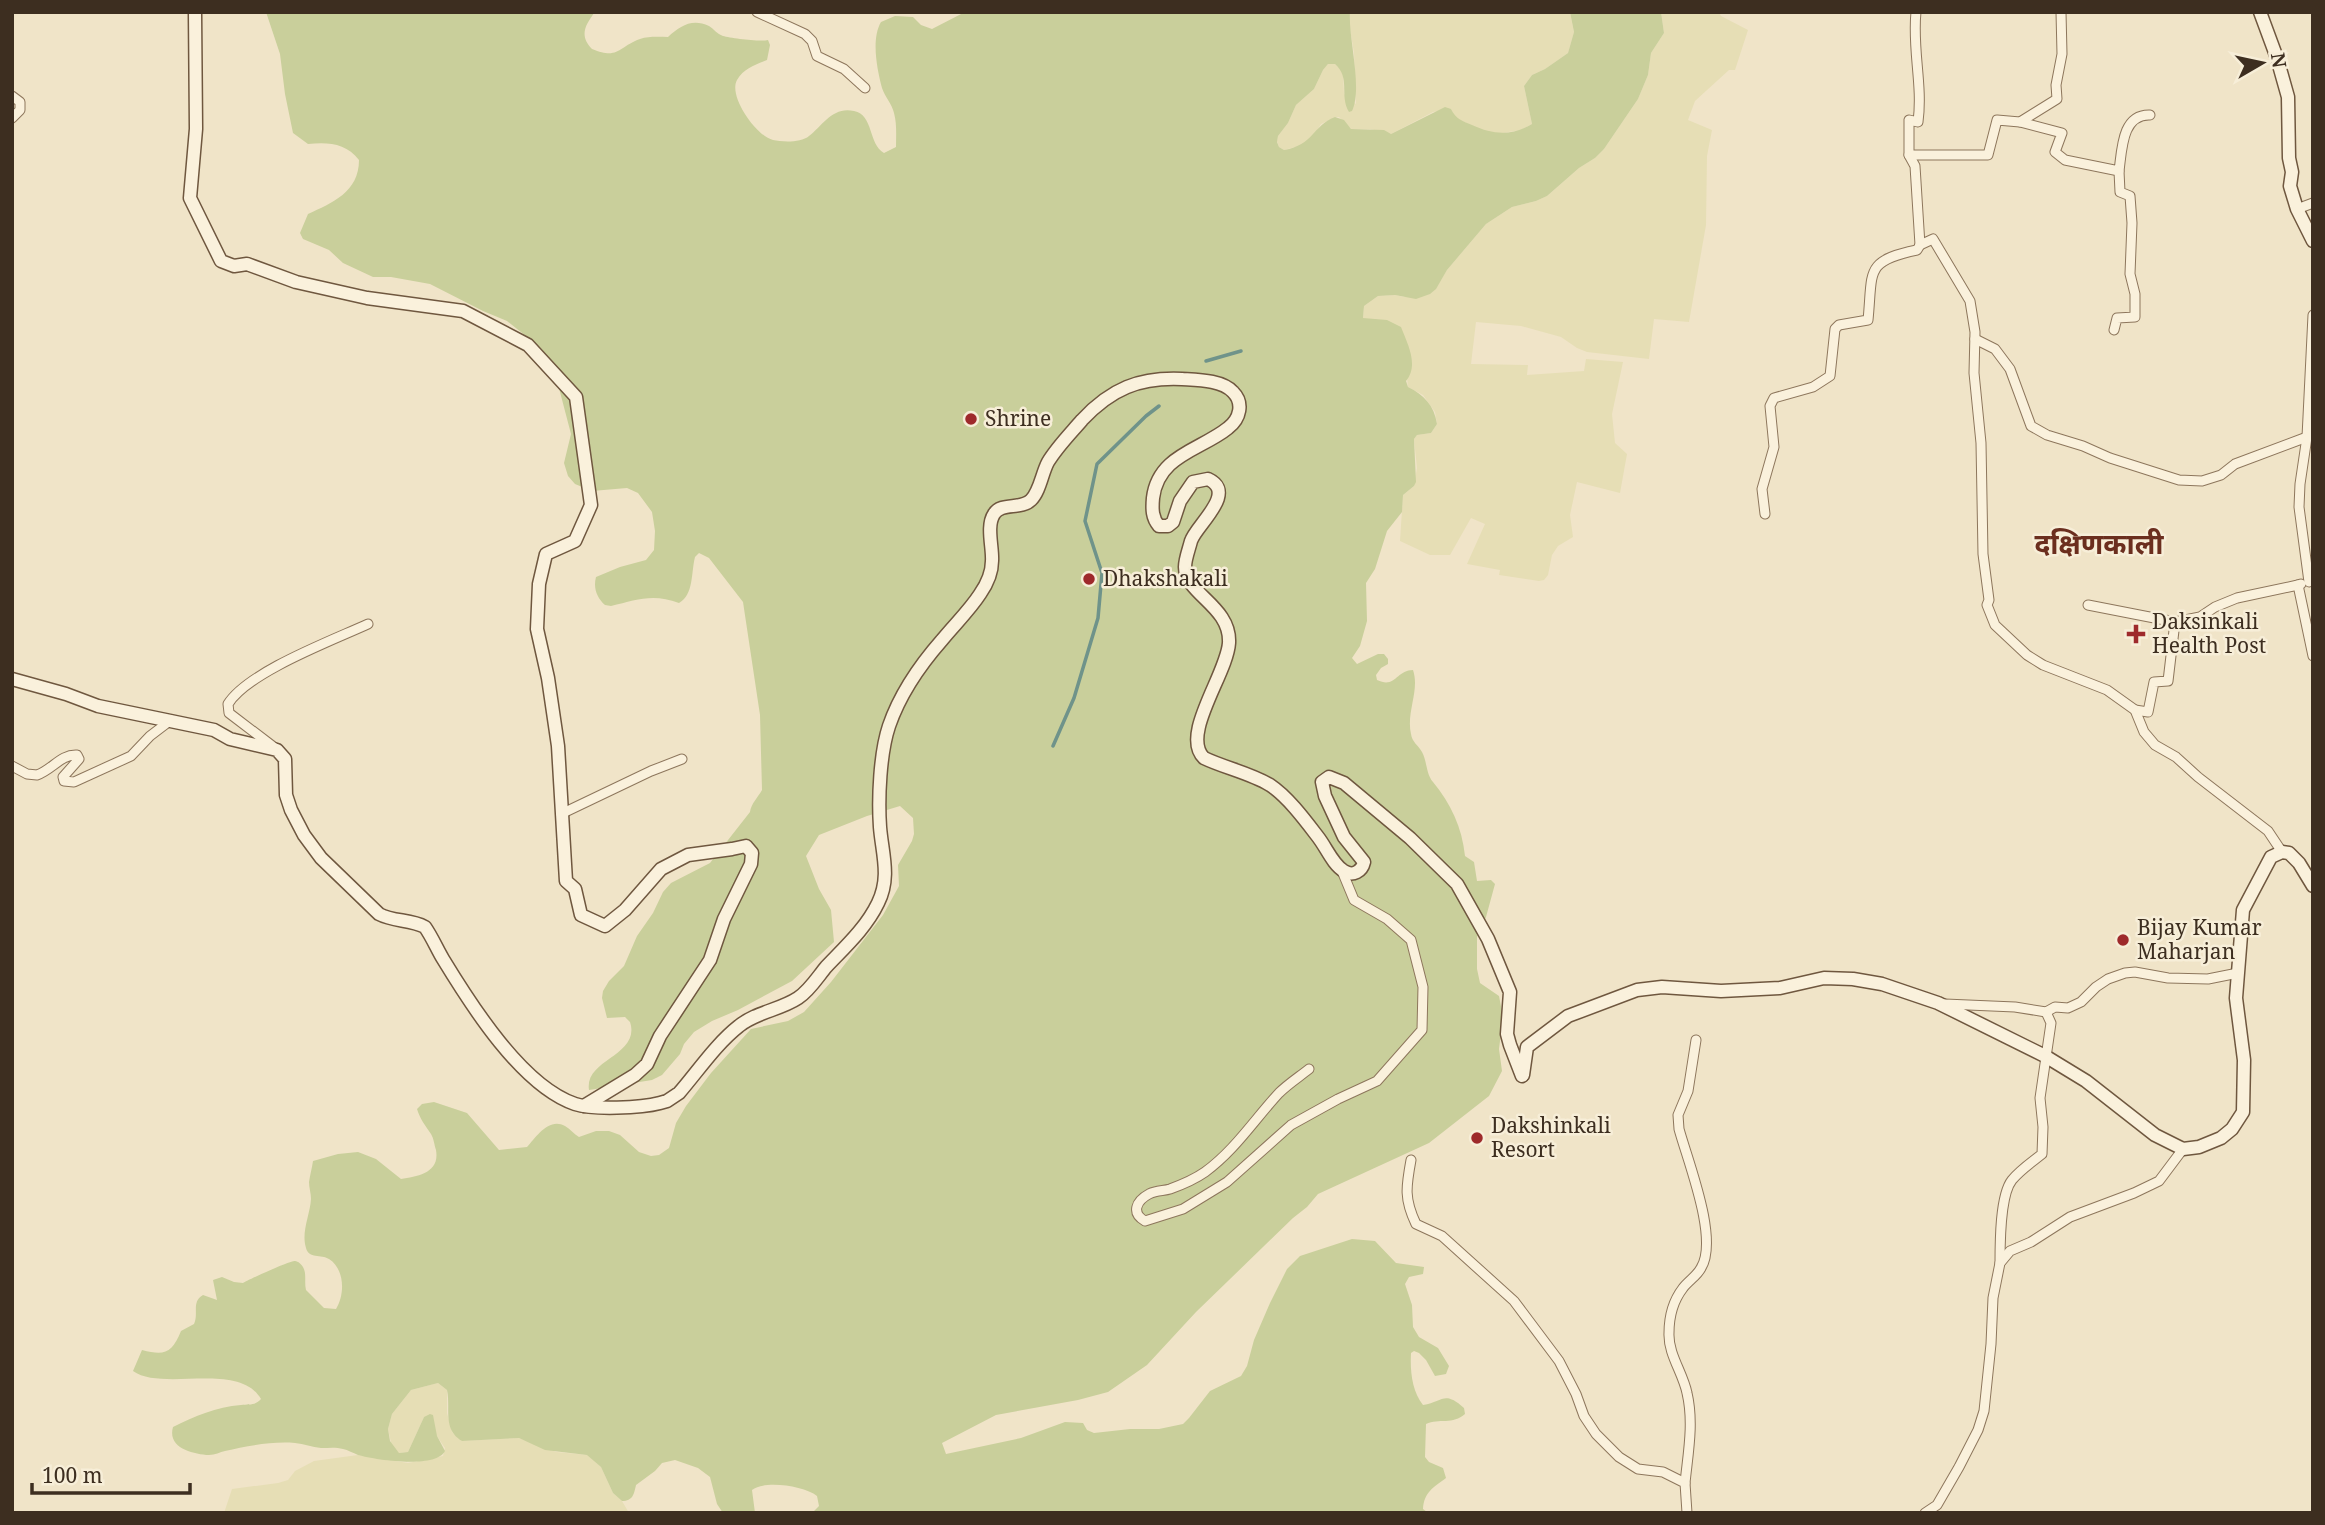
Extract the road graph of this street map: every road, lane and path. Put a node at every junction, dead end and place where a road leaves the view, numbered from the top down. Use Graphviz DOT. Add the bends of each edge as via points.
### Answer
graph roads {
  1 [pos="195,12"];
  2 [pos="757,12"];
  3 [pos="1916,12"];
  4 [pos="2061,12"];
  5 [pos="2260,12"];
  6 [pos="865,88"];
  7 [pos="12,96"];
  8 [pos="2150,115"];
  9 [pos="12,118"];
  10 [pos="2020,122"];
  11 [pos="1909,155"];
  12 [pos="2119,171"];
  13 [pos="2313,203"];
  14 [pos="2297,209"];
  15 [pos="2313,242"];
  16 [pos="1920,245"];
  17 [pos="2313,315"];
  18 [pos="2115,330"];
  19 [pos="1975,339"];
  20 [pos="2307,437"];
  21 [pos="1765,513"];
  22 [pos="2311,582"];
  23 [pos="2298,584"];
  24 [pos="2088,605"];
  25 [pos="2175,622"];
  26 [pos="368,624"];
  27 [pos="2313,656"];
  28 [pos="12,679"];
  29 [pos="2135,710"];
  30 [pos="171,720"];
  31 [pos="277,750"];
  32 [pos="682,759"];
  33 [pos="12,766"];
  34 [pos="561,814"];
  35 [pos="2282,852"];
  36 [pos="1342,871"];
  37 [pos="2313,885"];
  38 [pos="2238,972"];
  39 [pos="1938,1003"];
  40 [pos="2046,1012"];
  41 [pos="1696,1040"];
  42 [pos="2045,1056"];
  43 [pos="1309,1069"];
  44 [pos="584,1106"];
  45 [pos="2183,1149"];
  46 [pos="1411,1160"];
  47 [pos="2000,1263"];
  48 [pos="1685,1483"];
  49 [pos="1939,1509"];
  50 [pos="1687,1513"];
  51 [pos="1926,1513"];
  1 -- 34 [label="main road" via="196,128 190,198 221,261 247,264 296,282 366,298 463,310 527,345 576,397 592,505 575,541 546,554 537,629 558,746"];
  2 -- 6 [label="street" via="806,34 817,55 844,69"];
  3 -- 11 [label="street" via="1921,103 1918,122 1909,120"];
  4 -- 10 [label="street" via="2057,99"];
  5 -- 14 [label="main road" via="2288,97 2290,186"];
  7 -- 9 [label="street" via="20,102 20,110"];
  8 -- 12 [label="street" via="2130,122"];
  10 -- 11 [label="street" via="1997,120 1988,155"];
  10 -- 12 [label="street" via="2062,133 2055,152 2065,160"];
  11 -- 16 [label="street" via="1915,166"];
  12 -- 18 [label="street" via="2120,192 2130,196 2135,317 2117,318"];
  13 -- 14 [label="street"];
  14 -- 15 [label="main road"];
  16 -- 19 [label="street" via="1933,239 1970,301"];
  16 -- 21 [label="street" via="1917,250 1891,255 1874,270 1868,320 1835,329 1830,376 1813,387 1774,398 1770,406 1774,447 1762,489"];
  17 -- 20 [label="street"];
  19 -- 20 [label="street" via="1995,349 2010,369 2031,426 2179,480 2202,481 2221,475 2235,464"];
  19 -- 29 [label="street" via="1983,554 1987,605 1995,625 2026,655 2107,690"];
  20 -- 22 [label="street" via="2299,507"];
  22 -- 23 [label="street"];
  23 -- 25 [label="street" via="2237,598 2200,617"];
  23 -- 27 [label="street"];
  24 -- 25 [label="street"];
  25 -- 29 [label="street" via="2168,681 2154,682 2148,712"];
  26 -- 31 [label="street" via="288,661 232,697 229,713"];
  28 -- 30 [label="main road" via="98,706"];
  29 -- 35 [label="street" via="2155,745 2268,831"];
  30 -- 31 [label="main road"];
  30 -- 33 [label="street" via="131,756 74,782 63,777 79,759 77,755 64,757 37,775"];
  31 -- 44 [label="main road" via="285,759 291,810 321,858 379,914 425,927 503,1046 545,1087"];
  32 -- 34 [label="street"];
  34 -- 44 [label="main road" via="566,881 575,889 581,915 605,926 625,911 662,869 688,855 746,846 752,853 710,960 647,1064"];
  35 -- 37 [label="main road" via="2299,863"];
  35 -- 38 [label="main road" via="2271,857 2243,910"];
  36 -- 39 [label="main road" via="1359,872 1364,862 1346,840 1325,796 1322,782 1329,777 1344,783 1410,838 1457,884 1488,939 1510,992 1508,1042 1522,1076 1527,1047 1568,1016 1637,990 1780,988 1824,978 1853,979"];
  36 -- 43 [label="street" via="1354,900 1411,940 1423,986 1422,1030 1377,1081 1292,1125 1227,1182 1183,1209 1145,1221 1138,1217 1140,1201 1204,1173 1243,1139 1281,1091"];
  36 -- 44 [label="main road" via="1277,791 1205,758 1197,747 1199,725 1223,667 1229,633 1218,612 1188,580 1185,567 1192,539 1215,507 1218,491 1208,479 1193,482 1173,522 1165,526 1154,521 1152,501 1158,481 1170,465 1234,423 1240,412 1239,400 1226,387 1197,380 1136,383 1115,390 1070,432 1030,501 995,512 990,524 992,563 987,583 919,668 894,711 880,786 886,878 869,919 801,996 739,1026 673,1098 652,1105"];
  38 -- 40 [label="street" via="2208,979 2125,973 2108,979 2068,1009 2055,1007"];
  38 -- 45 [label="main road" via="2243,1112 2221,1138"];
  39 -- 40 [label="street"];
  39 -- 42 [label="main road"];
  40 -- 42 [label="street" via="2051,1023"];
  41 -- 48 [label="street" via="1688,1091 1678,1115 1708,1245 1702,1268 1682,1289 1670,1314 1669,1337 1690,1412"];
  42 -- 45 [label="main road" via="2155,1135"];
  42 -- 47 [label="street" via="2040,1098 2042,1154 2007,1187"];
  45 -- 47 [label="street" via="2159,1181 2070,1217 2010,1251"];
  46 -- 48 [label="street" via="1407,1206 1416,1224 1442,1236 1514,1301 1559,1361 1595,1434 1638,1469 1663,1472"];
  47 -- 49 [label="street" via="1984,1411"];
  48 -- 50 [label="street"];
  49 -- 51 [label="street"];
}
